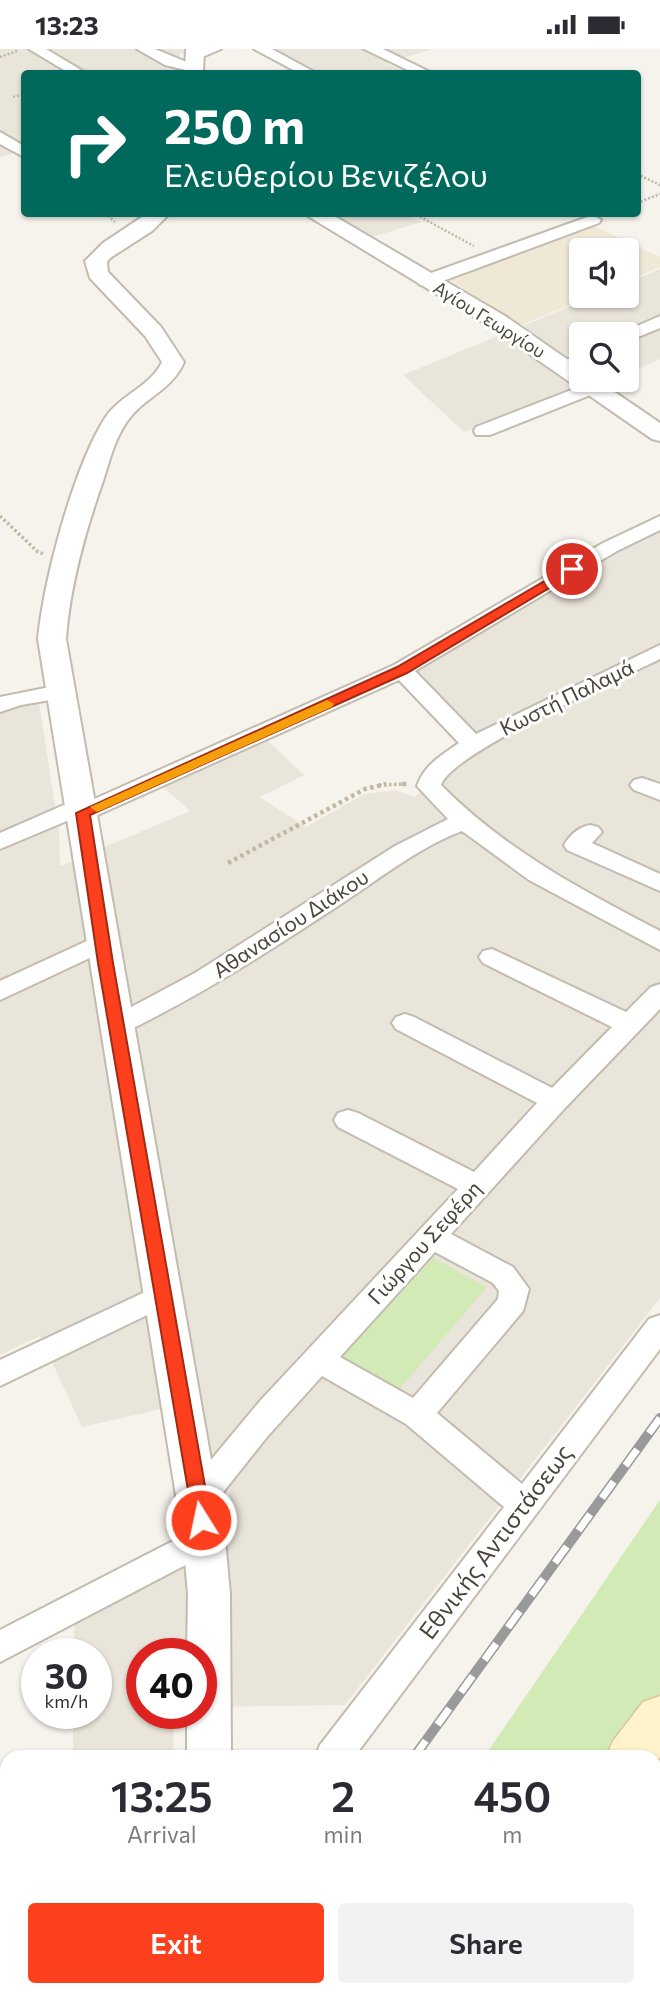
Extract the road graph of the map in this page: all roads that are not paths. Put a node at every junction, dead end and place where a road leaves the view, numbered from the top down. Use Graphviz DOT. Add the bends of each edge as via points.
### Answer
graph roads {
  1 [pos="36,49"];
  2 [pos="144,49"];
  3 [pos="214,49"];
  4 [pos="261,49"];
  5 [pos="371,49"];
  6 [pos="195,61"];
  7 [pos="74,70"];
  8 [pos="303,70"];
  9 [pos="418,70"];
  10 [pos="0,137"];
  11 [pos="21,150"];
  12 [pos="155,217"];
  13 [pos="320,217"];
  14 [pos="593,220"];
  15 [pos="426,281"];
  16 [pos="660,321"];
  17 [pos="639,331"];
  18 [pos="569,361"];
  19 [pos="582,392"];
  20 [pos="598,392"];
  21 [pos="483,431"];
  22 [pos="660,434"];
  23 [pos="660,522"];
  24 [pos="660,651"];
  25 [pos="402,670"];
  26 [pos="60,692"];
  27 [pos="0,705"];
  28 [pos="473,744"];
  29 [pos="82,810"];
  30 [pos="466,821"];
  31 [pos="590,832"];
  32 [pos="0,842"];
  33 [pos="660,883"];
  34 [pos="102,942"];
  35 [pos="660,942"];
  36 [pos="492,957"];
  37 [pos="0,991"];
  38 [pos="660,993"];
  39 [pos="405,1023"];
  40 [pos="628,1024"];
  41 [pos="117,1026"];
  42 [pos="555,1101"];
  43 [pos="348,1120"];
  44 [pos="477,1186"];
  45 [pos="431,1236"];
  46 [pos="162,1295"];
  47 [pos="660,1327"];
  48 [pos="319,1360"];
  49 [pos="0,1374"];
  50 [pos="417,1415"];
  51 [pos="198,1500"];
  52 [pos="525,1505"];
  53 [pos="204,1539"];
  54 [pos="0,1647"];
  55 [pos="660,1717"];
  56 [pos="209,1750"];
  57 [pos="338,1750"];
  58 [pos="636,1750"];
  1 -- 7 [label="street"];
  2 -- 6 [label="street" via="170,62"];
  3 -- 6 [label="street"];
  4 -- 8 [label="street"];
  5 -- 9 [label="street"];
  10 -- 11 [label="street"];
  12 -- 26 [label="street" via="96,261 98,273 153,332 173,362 171,370 127,407 107,432 51,621"];
  13 -- 15 [label="street, Αγίου Γεωργίου"];
  14 -- 15 [label="street"];
  15 -- 18 [label="street, Αγίου Γεωργίου"];
  16 -- 17 [label="street"];
  19 -- 21 [label="street"];
  20 -- 22 [label="street, Αγίου Γεωργίου"];
  23 -- 25 [label="street"];
  24 -- 28 [label="street, Κωστή Παλαμά"];
  25 -- 28 [label="street"];
  25 -- 29 [label="street"];
  26 -- 27 [label="street"];
  26 -- 29 [label="street"];
  28 -- 30 [label="street, Κωστή Παλαμά" via="441,767 429,786"];
  29 -- 32 [label="street"];
  29 -- 34 [label="street"];
  30 -- 35 [label="street" via="524,868"];
  30 -- 41 [label="street, Αθανασίου Διάκου" via="446,827 159,1007"];
  31 -- 33 [label="street" via="576,845"];
  34 -- 37 [label="street"];
  34 -- 41 [label="street"];
  36 -- 40 [label="street"];
  38 -- 40 [label="street, Γιώργου Σεφέρη"];
  39 -- 42 [label="street"];
  40 -- 42 [label="street, Γιώργου Σεφέρη"];
  41 -- 46 [label="street"];
  42 -- 44 [label="street, Γιώργου Σεφέρη"];
  43 -- 44 [label="street"];
  44 -- 45 [label="street, Γιώργου Σεφέρη"];
  45 -- 48 [label="street, Γιώργου Σεφέρη"];
  45 -- 50 [label="street" via="503,1275 514,1289 512,1303"];
  46 -- 49 [label="street"];
  46 -- 51 [label="street"];
  47 -- 52 [label="street, Εθνικής Αντιστάσεως"];
  48 -- 50 [label="street"];
  48 -- 51 [label="street, Γιώργου Σεφέρη"];
  50 -- 52 [label="street"];
  51 -- 53 [label="street"];
  52 -- 57 [label="street, Εθνικής Αντιστάσεως"];
  53 -- 54 [label="street"];
  53 -- 56 [label="street" via="209,1594"];
  55 -- 58 [label="main road"];
}
